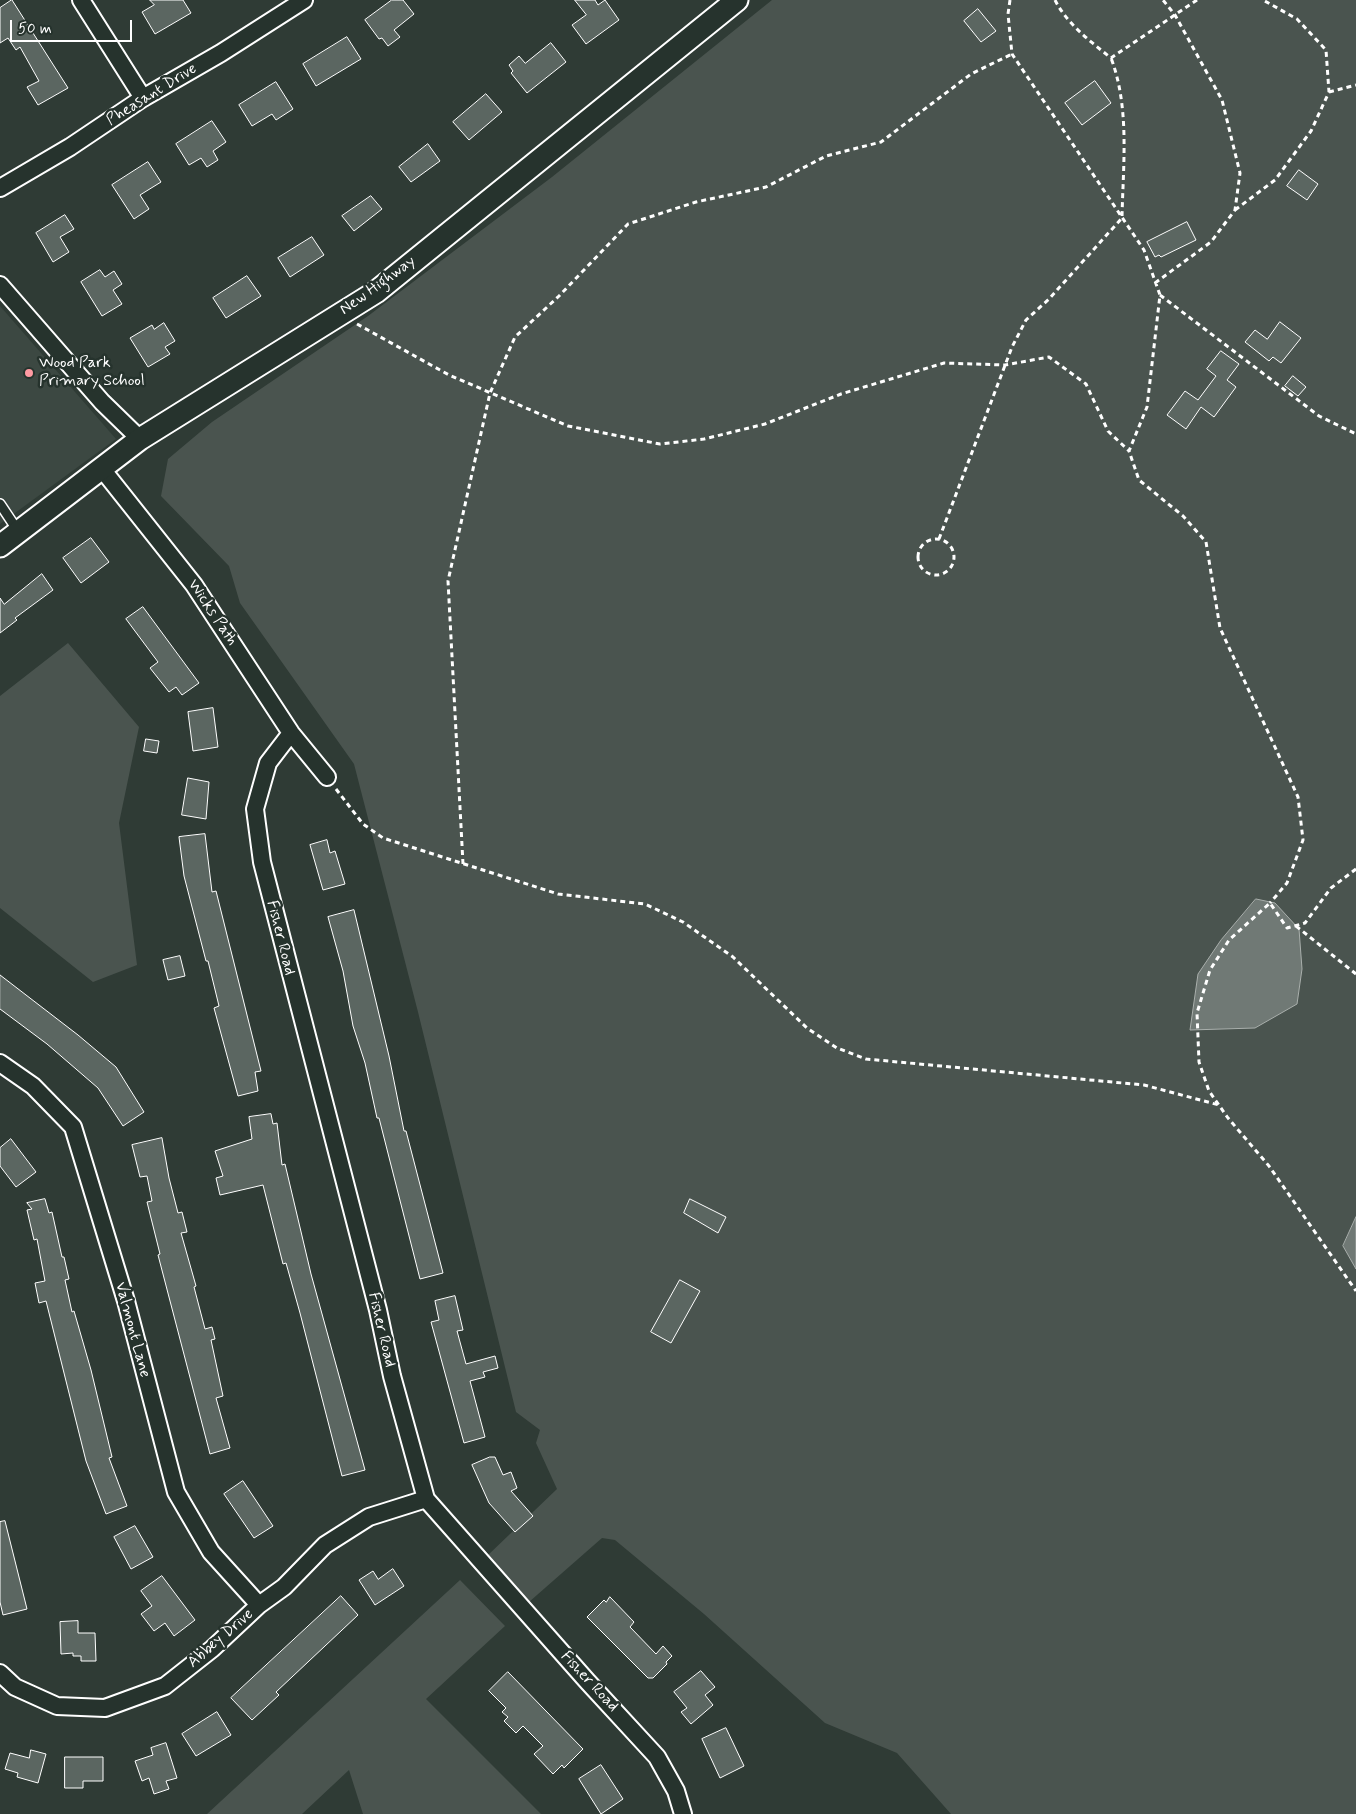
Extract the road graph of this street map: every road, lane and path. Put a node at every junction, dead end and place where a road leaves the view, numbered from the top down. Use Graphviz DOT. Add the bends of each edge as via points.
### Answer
graph roads {
  1 [pos="80,0"];
  2 [pos="304,0"];
  3 [pos="737,0"];
  4 [pos="1010,0"];
  5 [pos="1055,0"];
  6 [pos="1163,0"];
  7 [pos="1198,0"];
  8 [pos="1262,0"];
  9 [pos="1175,15"];
  10 [pos="1012,54"];
  11 [pos="1111,58"];
  12 [pos="1356,85"];
  13 [pos="1330,92"];
  14 [pos="144,98"];
  15 [pos="0,188"];
  16 [pos="1235,210"];
  17 [pos="1122,218"];
  18 [pos="1155,283"];
  19 [pos="0,285"];
  20 [pos="1160,295"];
  21 [pos="339,314"];
  22 [pos="1005,365"];
  23 [pos="490,393"];
  24 [pos="1356,434"];
  25 [pos="140,439"];
  26 [pos="1129,451"];
  27 [pos="102,469"];
  28 [pos="0,504"];
  29 [pos="19,532"];
  30 [pos="939,540"];
  31 [pos="0,546"];
  32 [pos="291,733"];
  33 [pos="327,777"];
  34 [pos="463,864"];
  35 [pos="1356,869"];
  36 [pos="1270,903"];
  37 [pos="1295,926"];
  38 [pos="1356,974"];
  39 [pos="0,1063"];
  40 [pos="1219,1105"];
  41 [pos="1356,1291"];
  42 [pos="426,1499"];
  43 [pos="259,1605"];
  44 [pos="0,1673"];
  45 [pos="683,1814"];
  1 -- 14 [label="street"];
  2 -- 14 [label="street, Pheasant Drive"];
  3 -- 21 [label="street, New Highway" via="376,292"];
  4 -- 10 [label="path" via="1008,14"];
  5 -- 11 [label="path" via="1062,14"];
  6 -- 9 [label="path"];
  7 -- 9 [label="path"];
  8 -- 13 [label="path" via="1297,19 1326,50"];
  9 -- 11 [label="path"];
  9 -- 16 [label="path" via="1222,100 1240,173"];
  10 -- 17 [label="path"];
  10 -- 23 [label="path" via="971,74 881,142 826,156 766,187 696,202 628,224 515,337"];
  11 -- 17 [label="path" via="1119,80 1123,123"];
  12 -- 13 [label="path"];
  13 -- 16 [label="path" via="1311,131 1275,180"];
  14 -- 15 [label="street, Pheasant Drive"];
  16 -- 18 [label="path" via="1211,242"];
  17 -- 18 [label="path" via="1144,250"];
  17 -- 22 [label="path" via="1050,299 1026,320"];
  18 -- 20 [label="path"];
  19 -- 25 [label="street" via="102,402"];
  20 -- 24 [label="path" via="1319,416"];
  20 -- 26 [label="path" via="1147,407"];
  21 -- 23 [label="path" via="450,375"];
  21 -- 25 [label="street, New Highway"];
  22 -- 23 [label="path" via="944,363 841,394 765,424 704,439 660,444 568,426"];
  22 -- 26 [label="path" via="1049,357 1086,384 1108,431"];
  22 -- 30 [label="path"];
  23 -- 34 [label="path" via="448,581"];
  25 -- 27 [label="street, New Highway"];
  26 -- 36 [label="path" via="1139,480 1183,516 1206,542 1220,628 1298,797 1303,840 1287,883"];
  27 -- 29 [label="street, New Highway"];
  27 -- 32 [label="street, Wicks Path" via="194,585"];
  28 -- 29 [label="lane"];
  29 -- 31 [label="street, New Highway"];
  30 -- 30 [label="path" via="928,541 919,555 924,570 935,574 946,571 953,562 949,545"];
  32 -- 33 [label="street, Wicks Path"];
  32 -- 42 [label="street, Fisher Road" via="268,763 255,808 262,862"];
  33 -- 34 [label="path" via="363,824 383,838"];
  34 -- 40 [label="path" via="558,894 645,904 683,922 733,957 807,1028 837,1048 866,1059 1144,1085"];
  35 -- 37 [label="path" via="1330,888 1305,923"];
  36 -- 37 [label="path" via="1287,928"];
  36 -- 40 [label="path" via="1229,940 1210,970 1197,1013 1198,1062"];
  37 -- 38 [label="path"];
  39 -- 43 [label="street, Valmont Lane" via="33,1086 73,1127 126,1301 176,1492 211,1552"];
  40 -- 41 [label="path" via="1269,1166"];
  42 -- 43 [label="street, Abbey Drive" via="368,1517 325,1545 284,1587"];
  42 -- 45 [label="street, Fisher Road" via="657,1756 676,1791"];
  43 -- 44 [label="street, Abbey Drive" via="212,1649 165,1686 105,1708 57,1706 15,1688"];
}
